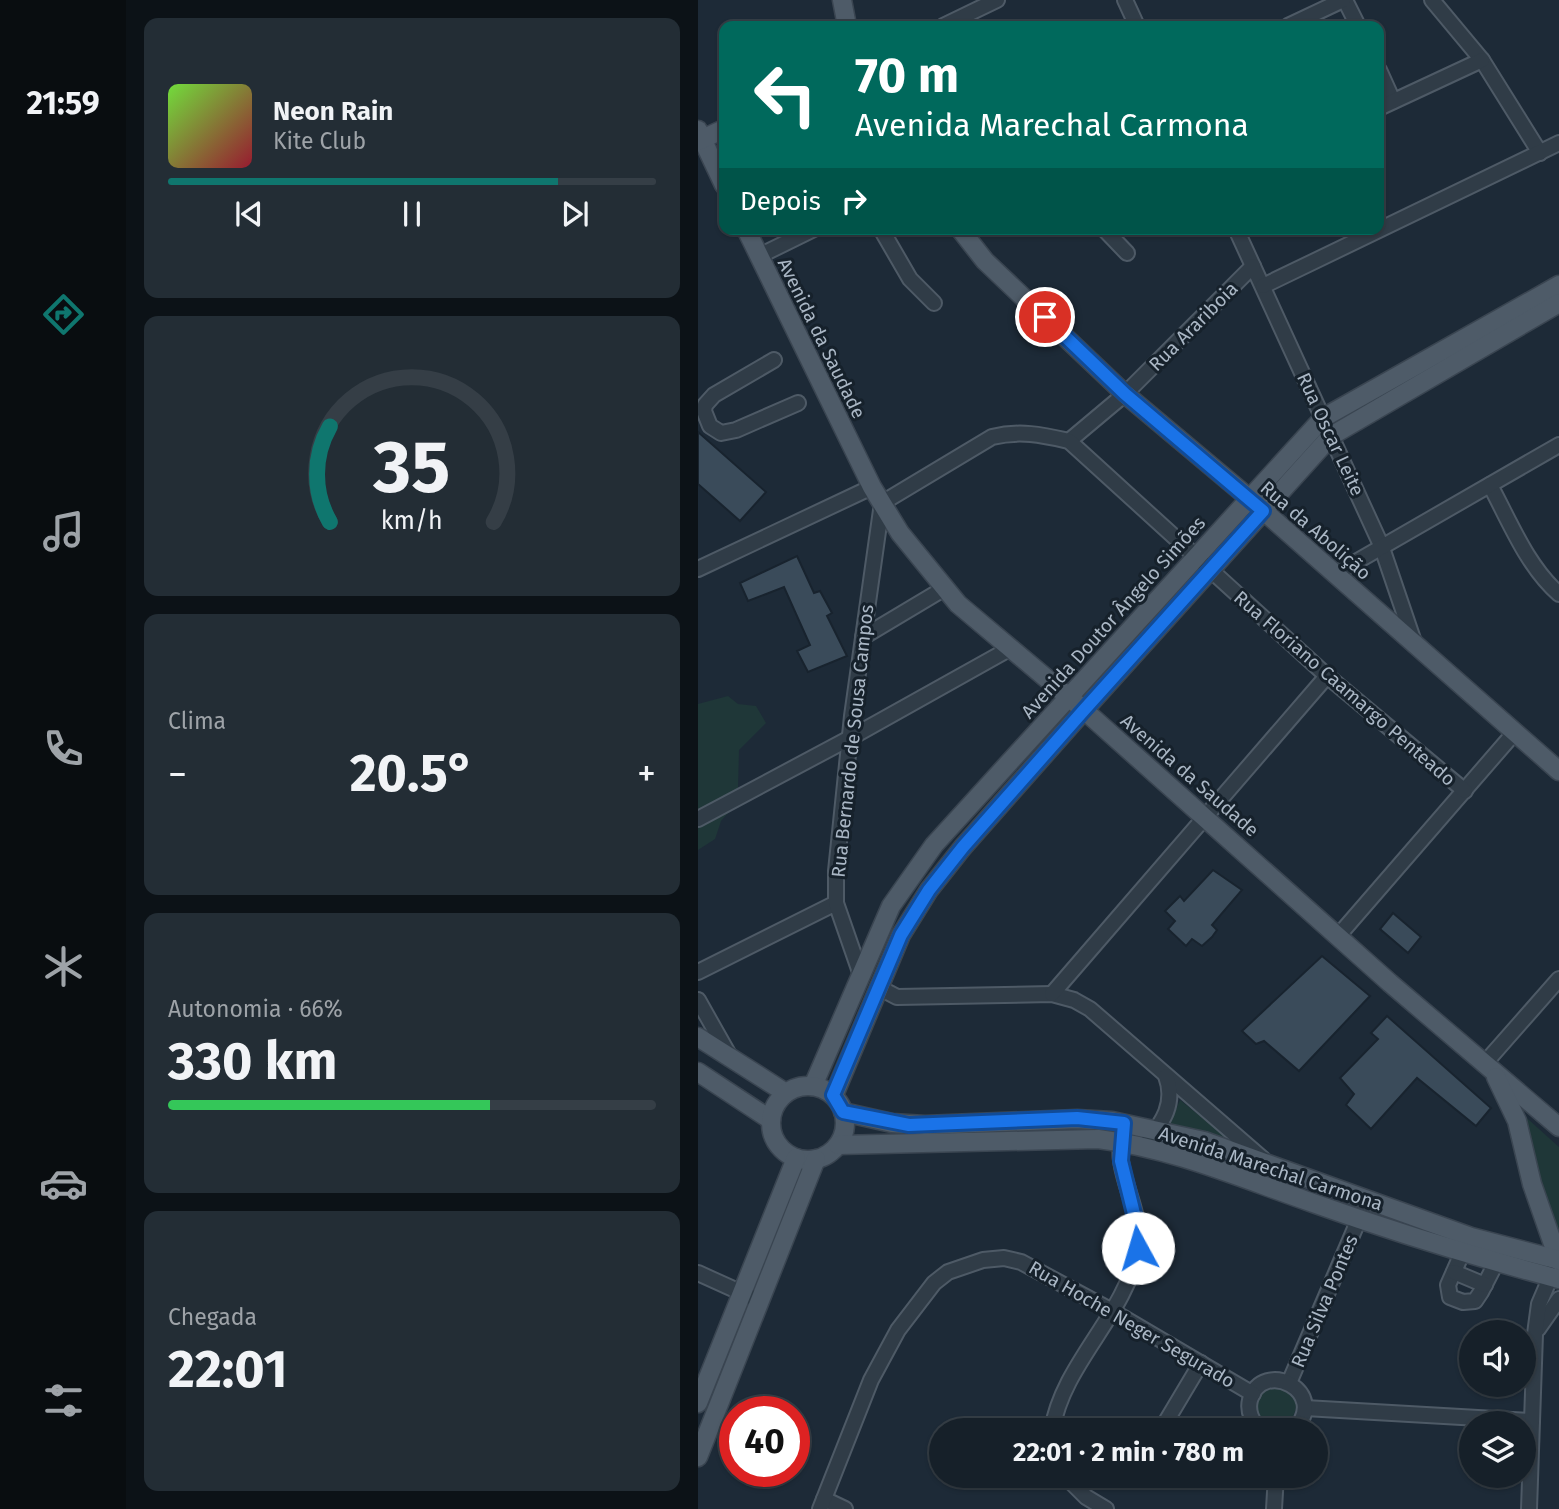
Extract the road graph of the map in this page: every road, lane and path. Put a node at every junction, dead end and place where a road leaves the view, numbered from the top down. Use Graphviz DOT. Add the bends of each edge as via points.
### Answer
graph roads {
  1 [pos="842,0"];
  2 [pos="997,0"];
  3 [pos="1125,0"];
  4 [pos="1344,0"];
  5 [pos="1432,0"];
  6 [pos="846,21"];
  7 [pos="953,21"];
  8 [pos="1135,21"];
  9 [pos="1299,21"];
  10 [pos="1355,21"];
  11 [pos="1482,60"];
  12 [pos="1384,81"];
  13 [pos="1393,101"];
  14 [pos="1384,106"];
  15 [pos="719,131"];
  16 [pos="699,137"];
  17 [pos="1559,143"];
  18 [pos="1540,153"];
  19 [pos="719,175"];
  20 [pos="1384,228"];
  21 [pos="749,235"];
  22 [pos="802,235"];
  23 [pos="884,235"];
  24 [pos="964,235"];
  25 [pos="1110,235"];
  26 [pos="1239,235"];
  27 [pos="1369,235"];
  28 [pos="1127,253"];
  29 [pos="759,256"];
  30 [pos="1253,266"];
  31 [pos="1559,285"];
  32 [pos="1263,286"];
  33 [pos="934,303"];
  34 [pos="1559,303"];
  35 [pos="774,360"];
  36 [pos="1125,394"];
  37 [pos="798,403"];
  38 [pos="1323,418"];
  39 [pos="1331,436"];
  40 [pos="1069,441"];
  41 [pos="1559,444"];
  42 [pos="1490,485"];
  43 [pos="872,487"];
  44 [pos="1249,498"];
  45 [pos="882,503"];
  46 [pos="1263,511"];
  47 [pos="1382,548"];
  48 [pos="1196,558"];
  49 [pos="698,569"];
  50 [pos="1210,571"];
  51 [pos="1335,574"];
  52 [pos="1553,580"];
  53 [pos="945,588"];
  54 [pos="1559,594"];
  55 [pos="863,637"];
  56 [pos="1414,644"];
  57 [pos="1011,648"];
  58 [pos="1327,676"];
  59 [pos="1068,696"];
  60 [pos="1084,710"];
  61 [pos="1515,732"];
  62 [pos="850,738"];
  63 [pos="1559,771"];
  64 [pos="1465,791"];
  65 [pos="1205,817"];
  66 [pos="698,819"];
  67 [pos="836,903"];
  68 [pos="1339,936"];
  69 [pos="698,972"];
  70 [pos="861,975"];
  71 [pos="1559,979"];
  72 [pos="878,987"];
  73 [pos="1052,994"];
  74 [pos="698,1000"];
  75 [pos="698,1037"];
  76 [pos="729,1055"];
  77 [pos="1488,1066"];
  78 [pos="698,1072"];
  79 [pos="1166,1075"];
  80 [pos="813,1086"];
  81 [pos="786,1093"];
  82 [pos="833,1095"];
  83 [pos="843,1112"];
  84 [pos="771,1120"];
  85 [pos="1124,1123"];
  86 [pos="1559,1127"];
  87 [pos="1156,1130"];
  88 [pos="1121,1142"];
  89 [pos="838,1145"];
  90 [pos="1143,1148"];
  91 [pos="796,1158"];
  92 [pos="816,1159"];
  93 [pos="1269,1165"];
  94 [pos="1359,1219"];
  95 [pos="1463,1251"];
  96 [pos="1497,1261"];
  97 [pos="1557,1268"];
  98 [pos="1453,1272"];
  99 [pos="698,1273"];
  100 [pos="1485,1285"];
  101 [pos="742,1293"];
  102 [pos="1559,1299"];
  103 [pos="759,1301"];
  104 [pos="1112,1311"];
  105 [pos="1536,1326"];
  106 [pos="1536,1333"];
  107 [pos="1201,1363"];
  108 [pos="1289,1383"];
  109 [pos="1253,1394"];
  110 [pos="698,1403"];
  111 [pos="1305,1408"];
  112 [pos="1459,1416"];
  113 [pos="1055,1418"];
  114 [pos="1168,1418"];
  115 [pos="1251,1418"];
  116 [pos="1302,1418"];
  117 [pos="698,1457"];
  118 [pos="1077,1488"];
  119 [pos="1275,1488"];
  120 [pos="1530,1488"];
  121 [pos="822,1504"];
  122 [pos="845,1509"];
  123 [pos="1106,1509"];
  124 [pos="1274,1509"];
  125 [pos="1529,1509"];
  1 -- 6 [label="main road"];
  2 -- 7 [label="street"];
  3 -- 8 [label="street"];
  4 -- 9 [label="street"];
  4 -- 10 [label="street"];
  5 -- 11 [label="street"];
  11 -- 13 [label="street"];
  11 -- 18 [label="street"];
  12 -- 13 [label="street"];
  13 -- 14 [label="street"];
  15 -- 16 [label="main road"];
  16 -- 19 [label="main road"];
  17 -- 18 [label="street"];
  18 -- 20 [label="street"];
  21 -- 29 [label="main road, Avenida da Saudade"];
  22 -- 29 [label="street"];
  23 -- 33 [label="street" via="910,279"];
  24 -- 36 [label="main road, Rua da Abolição" via="984,261"];
  25 -- 28 [label="street"];
  26 -- 30 [label="street, Rua Oscar Leite"];
  27 -- 32 [label="street"];
  29 -- 43 [label="main road, Avenida da Saudade"];
  30 -- 32 [label="street, Rua Oscar Leite"];
  30 -- 36 [label="street, Rua Arariboia"];
  31 -- 38 [label="main road, Avenida Doutor Ângelo Simões"];
  32 -- 38 [label="street, Rua Oscar Leite"];
  34 -- 39 [label="main road"];
  35 -- 37 [label="street" via="709,399 704,411 710,426 729,432"];
  36 -- 40 [label="street, Rua Arariboia"];
  36 -- 44 [label="main road, Rua da Abolição"];
  38 -- 39 [label="street, Rua Oscar Leite"];
  38 -- 44 [label="main road, Avenida Doutor Ângelo Simões"];
  39 -- 46 [label="main road"];
  39 -- 47 [label="street, Rua Oscar Leite"];
  40 -- 45 [label="street" via="1012,432 992,438"];
  40 -- 48 [label="street, Rua Floriano Caamargo Penteado"];
  41 -- 42 [label="street"];
  42 -- 47 [label="street"];
  42 -- 52 [label="street" via="1535,568"];
  43 -- 45 [label="main road, Avenida da Saudade"];
  43 -- 49 [label="street"];
  44 -- 46 [label="main road, Rua da Abolição"];
  44 -- 48 [label="main road, Avenida Doutor Ângelo Simões"];
  45 -- 53 [label="main road, Avenida da Saudade"];
  45 -- 55 [label="street, Rua Bernardo de Sousa Campos"];
  46 -- 50 [label="main road"];
  46 -- 51 [label="main road, Rua da Abolição"];
  47 -- 51 [label="street"];
  47 -- 56 [label="street, Rua Oscar Leite"];
  48 -- 50 [label="street, Rua Floriano Caamargo Penteado"];
  48 -- 59 [label="main road, Avenida Doutor Ângelo Simões"];
  50 -- 58 [label="street, Rua Floriano Caamargo Penteado"];
  50 -- 60 [label="main road"];
  51 -- 56 [label="main road, Rua da Abolição"];
  52 -- 54 [label="street"];
  53 -- 55 [label="street"];
  53 -- 57 [label="main road, Avenida da Saudade"];
  55 -- 62 [label="street, Rua Bernardo de Sousa Campos"];
  56 -- 61 [label="main road, Rua da Abolição"];
  57 -- 59 [label="main road, Avenida da Saudade"];
  57 -- 62 [label="street"];
  58 -- 64 [label="street, Rua Floriano Caamargo Penteado"];
  58 -- 65 [label="street"];
  59 -- 60 [label="main road, Avenida da Saudade"];
  59 -- 70 [label="main road, Avenida Doutor Ângelo Simões" via="934,845 891,906"];
  60 -- 65 [label="main road, Avenida da Saudade"];
  60 -- 72 [label="main road" via="929,890 901,935"];
  61 -- 63 [label="main road, Rua da Abolição"];
  61 -- 64 [label="street"];
  62 -- 66 [label="street"];
  62 -- 67 [label="street, Rua Bernardo de Sousa Campos"];
  64 -- 68 [label="street"];
  65 -- 68 [label="main road, Avenida da Saudade"];
  65 -- 73 [label="street"];
  67 -- 69 [label="street"];
  67 -- 70 [label="street, Rua Bernardo de Sousa Campos"];
  68 -- 77 [label="main road, Avenida da Saudade"];
  70 -- 80 [label="main road, Avenida Doutor Ângelo Simões"];
  71 -- 77 [label="street"];
  72 -- 73 [label="street" via="897,998"];
  72 -- 82 [label="main road"];
  73 -- 79 [label="street" via="1090,1009"];
  74 -- 76 [label="street"];
  75 -- 76 [label="main road"];
  76 -- 81 [label="main road"];
  77 -- 86 [label="main road, Avenida da Saudade"];
  77 -- 97 [label="main road" via="1517,1121"];
  78 -- 84 [label="main road"];
  79 -- 87 [label="street" via="1169,1107"];
  79 -- 93 [label="street"];
  80 -- 81 [label="main road"];
  80 -- 82 [label="main road"];
  81 -- 84 [label="main road" via="777,1101"];
  82 -- 83 [label="main road"];
  83 -- 85 [label="main road, Avenida Marechal Carmona" via="909,1125 1077,1118"];
  83 -- 89 [label="main road" via="845,1123"];
  84 -- 91 [label="main road" via="777,1145"];
  85 -- 87 [label="main road, Avenida Marechal Carmona"];
  85 -- 88 [label="street"];
  87 -- 90 [label="street"];
  87 -- 93 [label="main road, Avenida Marechal Carmona" via="1204,1141"];
  88 -- 89 [label="main road, Avenida Marechal Carmona"];
  88 -- 90 [label="main road, Avenida Marechal Carmona"];
  88 -- 104 [label="street" via="1138,1248"];
  89 -- 92 [label="main road"];
  90 -- 94 [label="main road, Avenida Marechal Carmona" via="1194,1161"];
  91 -- 92 [label="main road"];
  91 -- 101 [label="main road"];
  92 -- 103 [label="main road"];
  93 -- 97 [label="main road, Avenida Marechal Carmona"];
  94 -- 95 [label="main road, Avenida Marechal Carmona"];
  94 -- 108 [label="street, Rua Silva Pontes"];
  95 -- 96 [label="main road, Avenida Marechal Carmona"];
  95 -- 98 [label="street"];
  96 -- 97 [label="main road, Avenida Marechal Carmona"];
  96 -- 100 [label="street"];
  97 -- 105 [label="street" via="1539,1304"];
  98 -- 100 [label="street"];
  98 -- 100 [label="street" via="1450,1297 1474,1301"];
  99 -- 101 [label="street"];
  101 -- 103 [label="street"];
  101 -- 110 [label="main road"];
  102 -- 106 [label="street"];
  103 -- 117 [label="main road"];
  104 -- 107 [label="street, Rua Hoche Neger Segurado"];
  104 -- 113 [label="street"];
  104 -- 121 [label="street, Rua Hoche Neger Segurado" via="1021,1262 983,1260 948,1272 920,1299 883,1355"];
  107 -- 109 [label="street, Rua Hoche Neger Segurado"];
  107 -- 114 [label="street"];
  108 -- 109 [label="street" via="1265,1383"];
  108 -- 111 [label="street" via="1300,1393"];
  109 -- 115 [label="street"];
  111 -- 112 [label="street"];
  111 -- 116 [label="street"];
  118 -- 123 [label="street"];
  119 -- 124 [label="street"];
  120 -- 125 [label="street"];
  121 -- 122 [label="street"];
}
